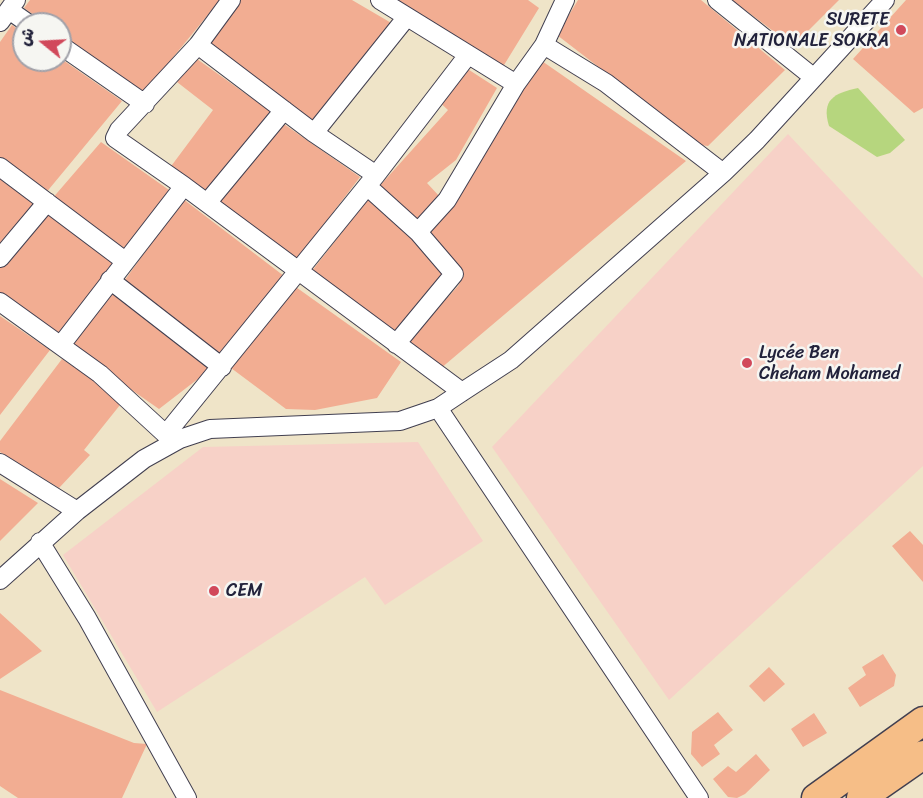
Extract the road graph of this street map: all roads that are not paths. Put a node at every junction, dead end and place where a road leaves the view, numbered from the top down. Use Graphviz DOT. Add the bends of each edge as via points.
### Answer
graph roads {
  1 [pos="231,0"];
  2 [pos="380,0"];
  3 [pos="565,0"];
  4 [pos="717,0"];
  5 [pos="885,0"];
  6 [pos="406,18"];
  7 [pos="198,45"];
  8 [pos="544,45"];
  9 [pos="72,53"];
  10 [pos="468,55"];
  11 [pos="813,77"];
  12 [pos="516,84"];
  13 [pos="145,104"];
  14 [pos="284,110"];
  15 [pos="314,133"];
  16 [pos="0,167"];
  17 [pos="723,173"];
  18 [pos="372,181"];
  19 [pos="184,186"];
  20 [pos="47,202"];
  21 [pos="207,202"];
  22 [pos="418,232"];
  23 [pos="0,258"];
  24 [pos="125,261"];
  25 [pos="298,269"];
  26 [pos="110,280"];
  27 [pos="0,302"];
  28 [pos="396,344"];
  29 [pos="61,345"];
  30 [pos="222,367"];
  31 [pos="462,392"];
  32 [pos="438,408"];
  33 [pos="170,438"];
  34 [pos="0,463"];
  35 [pos="77,511"];
  36 [pos="40,542"];
  37 [pos="0,580"];
  38 [pos="923,721"];
  39 [pos="923,755"];
  40 [pos="187,798"];
  41 [pos="699,798"];
  42 [pos="816,798"];
  43 [pos="861,798"];
  1 -- 7 [label="street"];
  2 -- 6 [label="street"];
  3 -- 8 [label="street"];
  4 -- 11 [label="street"];
  5 -- 11 [label="street"];
  6 -- 10 [label="street"];
  6 -- 15 [label="street"];
  7 -- 13 [label="street"];
  7 -- 14 [label="street"];
  8 -- 12 [label="street"];
  8 -- 17 [label="street" via="606,82"];
  9 -- 13 [label="street"];
  10 -- 12 [label="street"];
  10 -- 18 [label="street"];
  11 -- 17 [label="street"];
  12 -- 22 [label="street" via="447,200"];
  13 -- 19 [label="street" via="115,138"];
  14 -- 15 [label="street"];
  14 -- 21 [label="street"];
  15 -- 18 [label="street"];
  16 -- 20 [label="street"];
  17 -- 31 [label="street" via="511,360"];
  18 -- 22 [label="street"];
  18 -- 25 [label="street"];
  19 -- 21 [label="street"];
  19 -- 24 [label="street"];
  20 -- 23 [label="street"];
  20 -- 24 [label="street"];
  21 -- 25 [label="street"];
  22 -- 28 [label="street" via="454,272 454,277"];
  24 -- 26 [label="street"];
  25 -- 28 [label="street"];
  25 -- 30 [label="street"];
  26 -- 29 [label="street"];
  26 -- 30 [label="street"];
  27 -- 29 [label="street"];
  28 -- 31 [label="street"];
  29 -- 33 [label="street" via="100,374"];
  30 -- 33 [label="street"];
  31 -- 32 [label="street"];
  32 -- 33 [label="street" via="400,421 210,429"];
  32 -- 41 [label="street"];
  33 -- 35 [label="street"];
  34 -- 35 [label="street"];
  35 -- 36 [label="street"];
  36 -- 37 [label="street"];
  36 -- 40 [label="street"];
  38 -- 42 [label="main road"];
  39 -- 43 [label="main road"];
}
